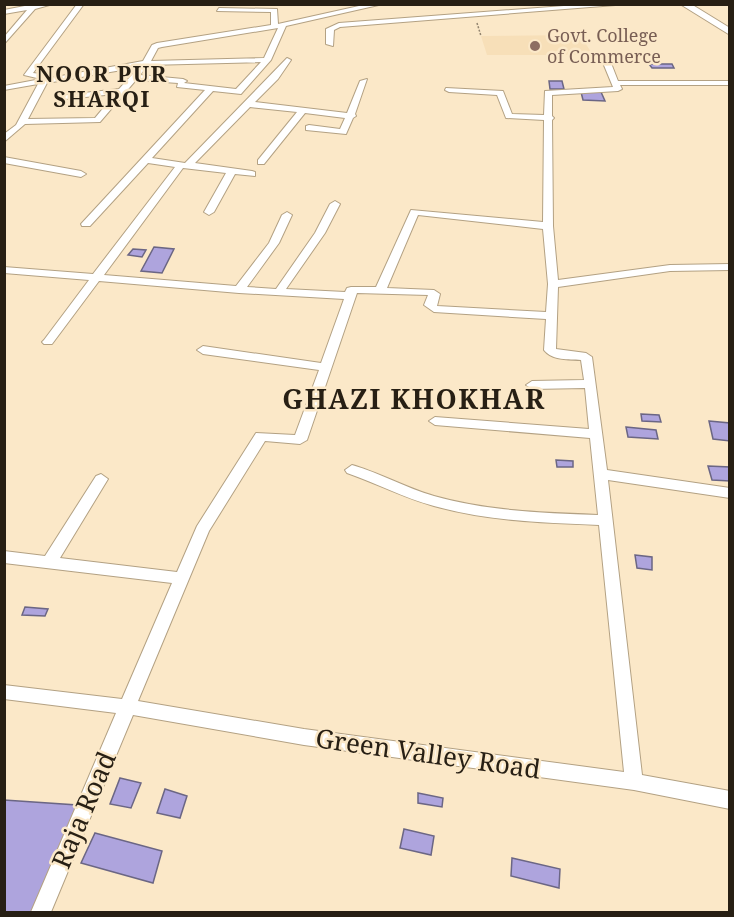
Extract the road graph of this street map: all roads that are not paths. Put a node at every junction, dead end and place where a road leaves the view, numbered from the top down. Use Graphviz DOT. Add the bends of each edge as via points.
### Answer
graph roads {
  1 [pos="50,4"];
  2 [pos="81,4"];
  3 [pos="327,4"];
  4 [pos="380,4"];
  5 [pos="500,4"];
  6 [pos="533,4"];
  7 [pos="625,4"];
  8 [pos="684,4"];
  9 [pos="34,6"];
  10 [pos="579,7"];
  11 [pos="219,10"];
  12 [pos="4,11"];
  13 [pos="538,12"];
  14 [pos="336,14"];
  15 [pos="505,15"];
  16 [pos="283,25"];
  17 [pos="274,26"];
  18 [pos="729,32"];
  19 [pos="4,42"];
  20 [pos="330,45"];
  21 [pos="605,58"];
  22 [pos="267,60"];
  23 [pos="286,60"];
  24 [pos="146,63"];
  25 [pos="134,77"];
  26 [pos="364,81"];
  27 [pos="42,82"];
  28 [pos="618,83"];
  29 [pos="729,83"];
  30 [pos="4,88"];
  31 [pos="211,89"];
  32 [pos="449,90"];
  33 [pos="122,91"];
  34 [pos="66,97"];
  35 [pos="248,104"];
  36 [pos="303,110"];
  37 [pos="352,116"];
  38 [pos="550,118"];
  39 [pos="22,122"];
  40 [pos="309,129"];
  41 [pos="4,139"];
  42 [pos="4,160"];
  43 [pos="147,160"];
  44 [pos="261,162"];
  45 [pos="185,165"];
  46 [pos="232,171"];
  47 [pos="81,174"];
  48 [pos="252,174"];
  49 [pos="336,204"];
  50 [pos="209,212"];
  51 [pos="287,215"];
  52 [pos="86,224"];
  53 [pos="548,226"];
  54 [pos="729,267"];
  55 [pos="4,270"];
  56 [pos="99,276"];
  57 [pos="553,284"];
  58 [pos="239,290"];
  59 [pos="380,291"];
  60 [pos="279,292"];
  61 [pos="351,296"];
  62 [pos="550,316"];
  63 [pos="48,342"];
  64 [pos="203,350"];
  65 [pos="326,367"];
  66 [pos="590,384"];
  67 [pos="532,385"];
  68 [pos="435,421"];
  69 [pos="595,434"];
  70 [pos="352,470"];
  71 [pos="599,474"];
  72 [pos="101,479"];
  73 [pos="729,493"];
  74 [pos="603,520"];
  75 [pos="4,557"];
  76 [pos="49,563"];
  77 [pos="182,578"];
  78 [pos="4,692"];
  79 [pos="128,707"];
  80 [pos="634,782"];
  81 [pos="729,800"];
  82 [pos="41,912"];
  1 -- 9 [label="street"];
  2 -- 27 [label="street" via="28,75 45,76"];
  3 -- 14 [label="street"];
  4 -- 14 [label="street"];
  5 -- 15 [label="street"];
  6 -- 13 [label="street"];
  7 -- 10 [label="street"];
  8 -- 18 [label="main road"];
  9 -- 12 [label="street"];
  9 -- 19 [label="street"];
  10 -- 13 [label="street"];
  11 -- 17 [label="street" via="275,10"];
  13 -- 15 [label="street"];
  14 -- 16 [label="street"];
  15 -- 20 [label="street" via="339,25 330,29"];
  16 -- 17 [label="street"];
  16 -- 22 [label="street"];
  17 -- 24 [label="street" via="217,32 157,46"];
  21 -- 28 [label="street"];
  22 -- 24 [label="street"];
  22 -- 31 [label="street" via="238,92"];
  23 -- 35 [label="street"];
  24 -- 25 [label="street"];
  24 -- 27 [label="street"];
  25 -- 31 [label="street" via="183,81 180,85"];
  25 -- 33 [label="street"];
  26 -- 37 [label="street"];
  27 -- 30 [label="street"];
  27 -- 39 [label="street"];
  28 -- 29 [label="street"];
  28 -- 38 [label="street" via="616,90 550,92"];
  31 -- 43 [label="street"];
  32 -- 38 [label="street" via="500,93 509,116"];
  33 -- 34 [label="street"];
  33 -- 39 [label="street" via="97,120"];
  35 -- 36 [label="street"];
  35 -- 45 [label="street"];
  36 -- 37 [label="street"];
  36 -- 44 [label="street"];
  37 -- 40 [label="street" via="343,132"];
  38 -- 53 [label="street"];
  39 -- 41 [label="street"];
  42 -- 47 [label="street"];
  43 -- 45 [label="street"];
  43 -- 52 [label="street"];
  45 -- 46 [label="street"];
  45 -- 56 [label="street"];
  46 -- 48 [label="street"];
  46 -- 50 [label="street"];
  49 -- 60 [label="street"];
  51 -- 58 [label="street" via="274,243"];
  53 -- 57 [label="street"];
  53 -- 59 [label="street" via="414,212"];
  54 -- 57 [label="street" via="680,267"];
  55 -- 56 [label="street"];
  56 -- 58 [label="street"];
  56 -- 63 [label="street"];
  57 -- 62 [label="street"];
  58 -- 60 [label="street"];
  59 -- 61 [label="street" via="351,290"];
  59 -- 62 [label="street" via="432,292 430,305 434,309"];
  60 -- 61 [label="street"];
  61 -- 65 [label="street"];
  62 -- 66 [label="street" via="550,350 554,354 586,357"];
  64 -- 65 [label="street"];
  65 -- 77 [label="street, Raja Road" via="300,440 261,436 202,530"];
  66 -- 67 [label="street"];
  66 -- 69 [label="street"];
  68 -- 69 [label="street"];
  69 -- 71 [label="street"];
  70 -- 74 [label="street" via="432,501 476,512"];
  71 -- 73 [label="street"];
  71 -- 74 [label="street"];
  72 -- 76 [label="street"];
  74 -- 80 [label="street"];
  75 -- 76 [label="street"];
  76 -- 77 [label="street"];
  77 -- 79 [label="street, Raja Road"];
  78 -- 79 [label="street, Green Valley Road"];
  79 -- 80 [label="street, Green Valley Road" via="304,737"];
  79 -- 82 [label="street, Raja Road"];
  80 -- 81 [label="street, Green Valley Road"];
}
